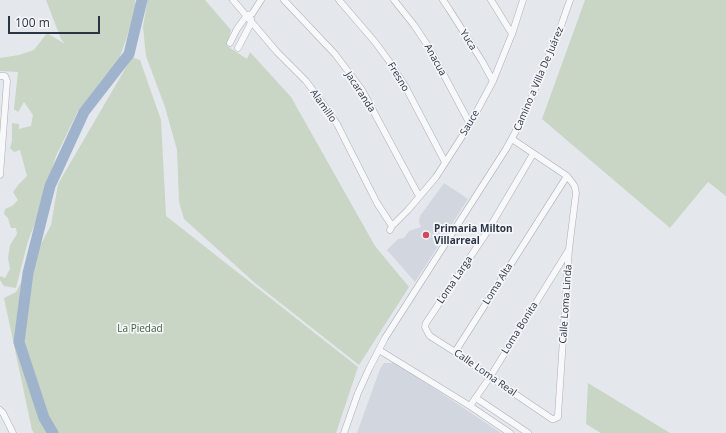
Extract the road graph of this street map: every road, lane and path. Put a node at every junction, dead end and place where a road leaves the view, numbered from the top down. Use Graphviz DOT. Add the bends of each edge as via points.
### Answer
graph roads {
  1 [pos="233,0"];
  2 [pos="261,0"];
  3 [pos="284,0"];
  4 [pos="339,0"];
  5 [pos="394,0"];
  6 [pos="443,0"];
  7 [pos="491,0"];
  8 [pos="523,0"];
  9 [pos="570,0"];
  10 [pos="249,14"];
  11 [pos="251,21"];
  12 [pos="512,34"];
  13 [pos="230,43"];
  14 [pos="238,48"];
  15 [pos="1,76"];
  16 [pos="493,81"];
  17 [pos="3,114"];
  18 [pos="470,124"];
  19 [pos="512,139"];
  20 [pos="533,154"];
  21 [pos="1,157"];
  22 [pos="445,162"];
  23 [pos="0,175"];
  24 [pos="567,176"];
  25 [pos="419,196"];
  26 [pos="391,228"];
  27 [pos="569,250"];
  28 [pos="426,323"];
  29 [pos="379,350"];
  30 [pos="455,352"];
  31 [pos="490,377"];
  32 [pos="476,398"];
  33 [pos="470,406"];
  34 [pos="0,410"];
  35 [pos="552,419"];
  36 [pos="13,433"];
  37 [pos="344,433"];
  38 [pos="510,433"];
  39 [pos="528,433"];
  1 -- 10 [label="street, Alamillo"];
  2 -- 10 [label="street"];
  3 -- 25 [label="street, Jacaranda" via="335,54 362,90"];
  4 -- 22 [label="street, Fresno" via="389,61"];
  5 -- 18 [label="street, Anacua" via="430,49"];
  6 -- 16 [label="street, Yuca"];
  7 -- 12 [label="street"];
  8 -- 12 [label="street, Sauce"];
  9 -- 19 [label="street, Camino a Villa De Juárez" via="527,109"];
  10 -- 11 [label="street, Alamillo"];
  10 -- 13 [label="street"];
  11 -- 14 [label="street"];
  11 -- 26 [label="street, Alamillo" via="306,81 336,124"];
  12 -- 16 [label="street, Sauce"];
  15 -- 17 [label="street" via="5,76 7,81"];
  16 -- 18 [label="street, Sauce"];
  17 -- 21 [label="street"];
  18 -- 22 [label="street, Sauce"];
  19 -- 20 [label="street"];
  19 -- 29 [label="street, Camino a Villa De Juárez"];
  20 -- 24 [label="street"];
  20 -- 28 [label="street, Loma Larga" via="487,232"];
  21 -- 23 [label="street"];
  22 -- 25 [label="street, Sauce"];
  24 -- 27 [label="street, Calle Loma Linda" via="576,193"];
  24 -- 30 [label="street, Loma Alta"];
  25 -- 26 [label="street, Sauce"];
  27 -- 31 [label="street, Loma Bonita"];
  27 -- 35 [label="street, Calle Loma Linda" via="558,415"];
  28 -- 30 [label="street, Calle Loma Real" via="426,330 430,336"];
  29 -- 33 [label="street"];
  29 -- 37 [label="street, Camino a Villa De Juárez" via="358,393"];
  30 -- 31 [label="street, Calle Loma Real"];
  31 -- 32 [label="street, Loma Bonita"];
  31 -- 35 [label="street, Calle Loma Real"];
  32 -- 33 [label="street, Loma Bonita"];
  32 -- 39 [label="street"];
  33 -- 38 [label="street"];
  34 -- 36 [label="street"];
}
